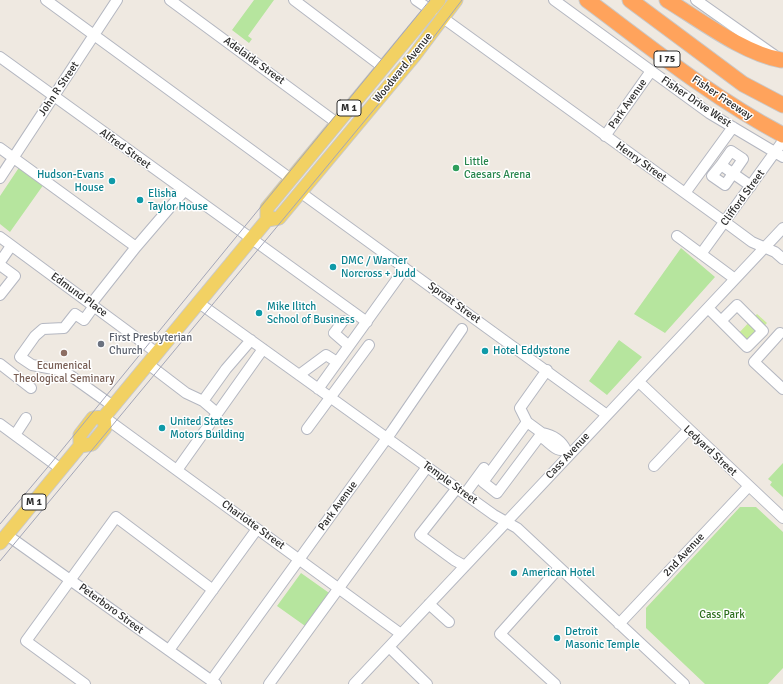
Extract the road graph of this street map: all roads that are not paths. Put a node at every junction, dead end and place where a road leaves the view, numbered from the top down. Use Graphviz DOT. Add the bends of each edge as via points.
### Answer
graph roads {
  1 [pos="46,0"];
  2 [pos="117,0"];
  3 [pos="170,0"];
  4 [pos="294,0"];
  5 [pos="416,0"];
  6 [pos="439,0"];
  7 [pos="456,0"];
  8 [pos="554,0"];
  9 [pos="587,0"];
  10 [pos="630,0"];
  11 [pos="666,0"];
  12 [pos="699,1"];
  13 [pos="432,11"];
  14 [pos="443,18"];
  15 [pos="94,36"];
  16 [pos="0,57"];
  17 [pos="782,61"];
  18 [pos="384,68"];
  19 [pos="651,71"];
  20 [pos="54,96"];
  21 [pos="783,105"];
  22 [pos="337,123"];
  23 [pos="733,128"];
  24 [pos="605,136"];
  25 [pos="782,139"];
  26 [pos="0,148"];
  27 [pos="779,155"];
  28 [pos="13,157"];
  29 [pos="722,165"];
  30 [pos="734,174"];
  31 [pos="0,178"];
  32 [pos="291,179"];
  33 [pos="751,186"];
  34 [pos="184,191"];
  35 [pos="300,192"];
  36 [pos="684,193"];
  37 [pos="267,220"];
  38 [pos="725,222"];
  39 [pos="783,228"];
  40 [pos="677,236"];
  41 [pos="0,238"];
  42 [pos="251,240"];
  43 [pos="11,246"];
  44 [pos="766,247"];
  45 [pos="136,248"];
  46 [pos="701,254"];
  47 [pos="783,259"];
  48 [pos="0,264"];
  49 [pos="405,268"];
  50 [pos="735,279"];
  51 [pos="0,295"];
  52 [pos="199,303"];
  53 [pos="93,305"];
  54 [pos="708,308"];
  55 [pos="343,321"];
  56 [pos="721,321"];
  57 [pos="367,322"];
  58 [pos="462,330"];
  59 [pos="780,334"];
  60 [pos="251,340"];
  61 [pos="369,345"];
  62 [pos="350,346"];
  63 [pos="263,349"];
  64 [pos="157,353"];
  65 [pos="337,362"];
  66 [pos="0,364"];
  67 [pos="148,364"];
  68 [pos="543,367"];
  69 [pos="299,375"];
  70 [pos="639,382"];
  71 [pos="31,388"];
  72 [pos="318,388"];
  73 [pos="783,389"];
  74 [pos="331,398"];
  75 [pos="203,401"];
  76 [pos="113,406"];
  77 [pos="217,413"];
  78 [pos="607,415"];
  79 [pos="104,417"];
  80 [pos="26,418"];
  81 [pos="527,422"];
  82 [pos="0,424"];
  83 [pos="307,429"];
  84 [pos="688,430"];
  85 [pos="543,433"];
  86 [pos="15,434"];
  87 [pos="508,436"];
  88 [pos="387,438"];
  89 [pos="569,452"];
  90 [pos="427,466"];
  91 [pos="654,466"];
  92 [pos="61,469"];
  93 [pos="177,470"];
  94 [pos="749,486"];
  95 [pos="456,488"];
  96 [pos="465,494"];
  97 [pos="783,518"];
  98 [pos="506,522"];
  99 [pos="257,529"];
  100 [pos="3,539"];
  101 [pos="299,558"];
  102 [pos="466,566"];
  103 [pos="559,568"];
  104 [pos="71,580"];
  105 [pos="339,588"];
  106 [pos="213,590"];
  107 [pos="429,604"];
  108 [pos="449,622"];
  109 [pos="619,624"];
  110 [pos="401,634"];
  111 [pos="389,647"];
  112 [pos="169,650"];
  113 [pos="213,682"];
  114 [pos="679,682"];
  115 [pos="85,684"];
  116 [pos="269,684"];
  117 [pos="354,684"];
  118 [pos="427,684"];
  119 [pos="555,684"];
  1 -- 15 [label="street"];
  2 -- 15 [label="street, John R Street"];
  3 -- 22 [label="street, Adelaide Street"];
  4 -- 18 [label="street"];
  5 -- 13 [label="street"];
  6 -- 13 [label="main road, Woodward Avenue / M 1"];
  7 -- 14 [label="main road, Woodward Avenue / M 1"];
  8 -- 19 [label="street, Fisher Drive West"];
  9 -- 25 [label="highway, Fisher Freeway / I 75" via="675,66"];
  10 -- 21 [label="highway, I 75" via="743,84"];
  11 -- 17 [label="highway" via="744,47"];
  12 -- 17 [label="street"];
  13 -- 18 [label="main road, Woodward Avenue / M 1"];
  14 -- 24 [label="street, Henry Street"];
  14 -- 35 [label="main road, Woodward Avenue / M 1"];
  15 -- 20 [label="street, John R Street"];
  15 -- 32 [label="street"];
  16 -- 20 [label="street, Alfred Street"];
  18 -- 22 [label="main road, Woodward Avenue / M 1"];
  19 -- 23 [label="street, Fisher Drive West"];
  19 -- 24 [label="street, Park Avenue"];
  20 -- 28 [label="street, John R Street"];
  20 -- 34 [label="street, Alfred Street"];
  22 -- 32 [label="main road, Woodward Avenue / M 1"];
  23 -- 27 [label="street, Fisher Drive West"];
  23 -- 36 [label="street"];
  24 -- 36 [label="street, Henry Street"];
  25 -- 27 [label="street, Clifford Street"];
  26 -- 28 [label="street"];
  27 -- 33 [label="street, Clifford Street"];
  28 -- 31 [label="street, John R Street"];
  28 -- 45 [label="street"];
  29 -- 30 [label="street"];
  29 -- 30 [label="street" via="712,176 725,185"];
  29 -- 30 [label="street" via="731,151 743,159"];
  30 -- 33 [label="street"];
  32 -- 37 [label="main road, Woodward Avenue / M 1" via="267,208"];
  33 -- 38 [label="street, Clifford Street"];
  34 -- 42 [label="street, Alfred Street"];
  34 -- 45 [label="street"];
  35 -- 37 [label="main road, Woodward Avenue / M 1" via="279,218"];
  35 -- 49 [label="street, Sproat Street"];
  36 -- 38 [label="street, Henry Street"];
  37 -- 42 [label="main road, Woodward Avenue / M 1"];
  38 -- 44 [label="street, Henry Street" via="752,242"];
  38 -- 46 [label="street, Clifford Street"];
  39 -- 44 [label="street, Cass Avenue"];
  40 -- 46 [label="street"];
  41 -- 43 [label="street, Edmund Place"];
  42 -- 52 [label="main road, Woodward Avenue / M 1"];
  42 -- 57 [label="street, Alfred Street"];
  43 -- 48 [label="street"];
  43 -- 53 [label="street, Edmund Place"];
  44 -- 47 [label="street, Henry Street"];
  44 -- 50 [label="street, Cass Avenue"];
  45 -- 53 [label="street"];
  46 -- 50 [label="street"];
  48 -- 51 [label="street" via="15,276"];
  49 -- 57 [label="street"];
  49 -- 68 [label="street, Sproat Street"];
  50 -- 54 [label="street, Cass Avenue"];
  52 -- 60 [label="street, Temple Street"];
  52 -- 64 [label="main road, Woodward Avenue / M 1"];
  53 -- 64 [label="street, Edmund Place"];
  53 -- 76 [label="street" via="84,320 76,314 64,328 43,330 35,336 20,357 32,366 64,371"];
  54 -- 56 [label="street"];
  54 -- 70 [label="street, Cass Avenue"];
  55 -- 62 [label="street" via="331,337"];
  57 -- 62 [label="street"];
  58 -- 88 [label="street, Park Avenue"];
  59 -- 73 [label="street" via="754,362"];
  60 -- 63 [label="street, Temple Street"];
  60 -- 75 [label="street" via="226,368"];
  61 -- 74 [label="street"];
  62 -- 65 [label="street"];
  63 -- 69 [label="street, Temple Street"];
  63 -- 77 [label="street"];
  64 -- 67 [label="main road, Woodward Avenue / M 1"];
  65 -- 69 [label="street" via="326,355"];
  65 -- 72 [label="street"];
  66 -- 71 [label="street"];
  67 -- 75 [label="street" via="186,393"];
  67 -- 76 [label="main road, Woodward Avenue / M 1"];
  68 -- 78 [label="street, Sproat Street"];
  68 -- 81 [label="street" via="520,408"];
  69 -- 72 [label="street, Temple Street"];
  70 -- 78 [label="street, Cass Avenue"];
  70 -- 84 [label="street, Ledyard Street"];
  72 -- 74 [label="street, Temple Street"];
  74 -- 83 [label="street"];
  74 -- 88 [label="street, Temple Street"];
  75 -- 77 [label="street"];
  76 -- 79 [label="main road, Woodward Avenue / M 1"];
  77 -- 93 [label="street"];
  78 -- 89 [label="street, Cass Avenue"];
  79 -- 92 [label="main road, Woodward Avenue / M 1" via="93,418 80,435 80,446"];
  79 -- 93 [label="street, Charlotte Street"];
  80 -- 86 [label="street"];
  81 -- 85 [label="street"];
  81 -- 85 [label="street" via="483,482 497,494"];
  82 -- 86 [label="street"];
  84 -- 91 [label="street"];
  84 -- 94 [label="street, Ledyard Street"];
  85 -- 89 [label="street" via="550,434"];
  86 -- 92 [label="street"];
  87 -- 96 [label="street"];
  88 -- 90 [label="street, Temple Street"];
  88 -- 101 [label="street, Park Avenue"];
  89 -- 98 [label="street, Cass Avenue"];
  90 -- 95 [label="street, Temple Street"];
  90 -- 105 [label="street"];
  92 -- 100 [label="main road, Woodward Avenue / M 1"];
  93 -- 99 [label="street, Charlotte Street"];
  94 -- 97 [label="street, Ledyard Street"];
  94 -- 109 [label="street, 2nd Avenue"];
  95 -- 96 [label="street, Temple Street"];
  95 -- 102 [label="street" via="420,535"];
  96 -- 98 [label="street, Temple Street"];
  98 -- 102 [label="street, Cass Avenue"];
  98 -- 103 [label="street, Temple Street" via="517,528"];
  99 -- 101 [label="street, Charlotte Street"];
  99 -- 106 [label="street"];
  100 -- 104 [label="street, Peterboro Street"];
  101 -- 105 [label="street, Charlotte Street"];
  101 -- 113 [label="street, Park Avenue"];
  102 -- 107 [label="street, Cass Avenue"];
  103 -- 109 [label="street, Temple Street"];
  103 -- 119 [label="street" via="500,634"];
  104 -- 106 [label="street" via="116,518"];
  104 -- 112 [label="street, Peterboro Street"];
  104 -- 115 [label="street" via="26,641"];
  105 -- 110 [label="street, Charlotte Street"];
  105 -- 116 [label="street"];
  106 -- 112 [label="street"];
  107 -- 108 [label="street"];
  107 -- 110 [label="street, Cass Avenue"];
  109 -- 114 [label="street, Temple Street"];
  110 -- 111 [label="street, Cass Avenue"];
  111 -- 117 [label="street, Cass Avenue"];
  111 -- 118 [label="street"];
  112 -- 113 [label="street, Peterboro Street"];
}
